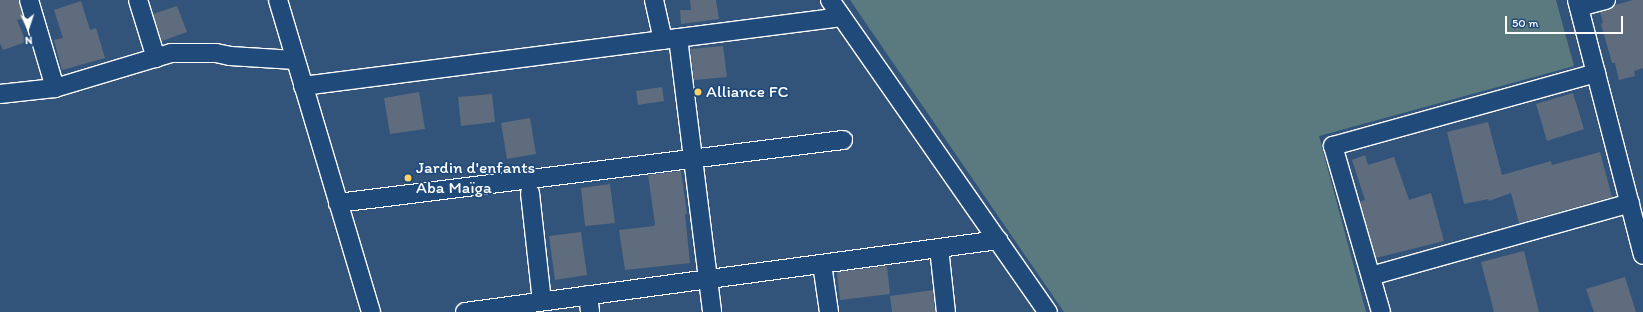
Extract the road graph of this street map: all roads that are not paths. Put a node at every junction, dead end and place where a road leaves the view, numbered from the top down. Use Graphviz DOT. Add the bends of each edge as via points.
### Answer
graph roads {
  1 [pos="29,0"];
  2 [pos="138,0"];
  3 [pos="278,0"];
  4 [pos="654,0"];
  5 [pos="830,0"];
  6 [pos="1606,0"];
  7 [pos="1578,4"];
  8 [pos="842,17"];
  9 [pos="670,39"];
  10 [pos="156,58"];
  11 [pos="295,60"];
  12 [pos="1596,74"];
  13 [pos="303,86"];
  14 [pos="55,88"];
  15 [pos="0,94"];
  16 [pos="843,140"];
  17 [pos="693,159"];
  18 [pos="530,193"];
  19 [pos="338,203"];
  20 [pos="1630,203"];
  21 [pos="998,240"];
  22 [pos="938,248"];
  23 [pos="1643,255"];
  24 [pos="822,264"];
  25 [pos="1370,276"];
  26 [pos="707,279"];
  27 [pos="542,301"];
  28 [pos="589,304"];
  29 [pos="371,312"];
  30 [pos="465,312"];
  31 [pos="712,312"];
  32 [pos="829,312"];
  33 [pos="946,312"];
  34 [pos="1048,312"];
  35 [pos="1381,312"];
  1 -- 14 [label="street"];
  2 -- 10 [label="street"];
  3 -- 11 [label="street"];
  4 -- 9 [label="street"];
  5 -- 8 [label="street"];
  6 -- 7 [label="street"];
  7 -- 12 [label="street"];
  8 -- 9 [label="street"];
  8 -- 21 [label="street"];
  9 -- 13 [label="street"];
  9 -- 17 [label="street"];
  10 -- 11 [label="street" via="171,53 216,53"];
  10 -- 14 [label="street"];
  11 -- 13 [label="street"];
  12 -- 20 [label="street"];
  12 -- 25 [label="street" via="1333,146"];
  13 -- 19 [label="street"];
  14 -- 15 [label="street"];
  16 -- 17 [label="street"];
  17 -- 19 [label="street"];
  17 -- 26 [label="street"];
  18 -- 27 [label="street"];
  19 -- 29 [label="street"];
  20 -- 23 [label="street"];
  20 -- 25 [label="street"];
  21 -- 22 [label="street"];
  21 -- 34 [label="street"];
  22 -- 24 [label="street"];
  22 -- 33 [label="street"];
  24 -- 26 [label="street"];
  24 -- 32 [label="street"];
  25 -- 35 [label="street"];
  26 -- 28 [label="street"];
  26 -- 31 [label="street"];
  27 -- 28 [label="street"];
  27 -- 30 [label="street"];
}
